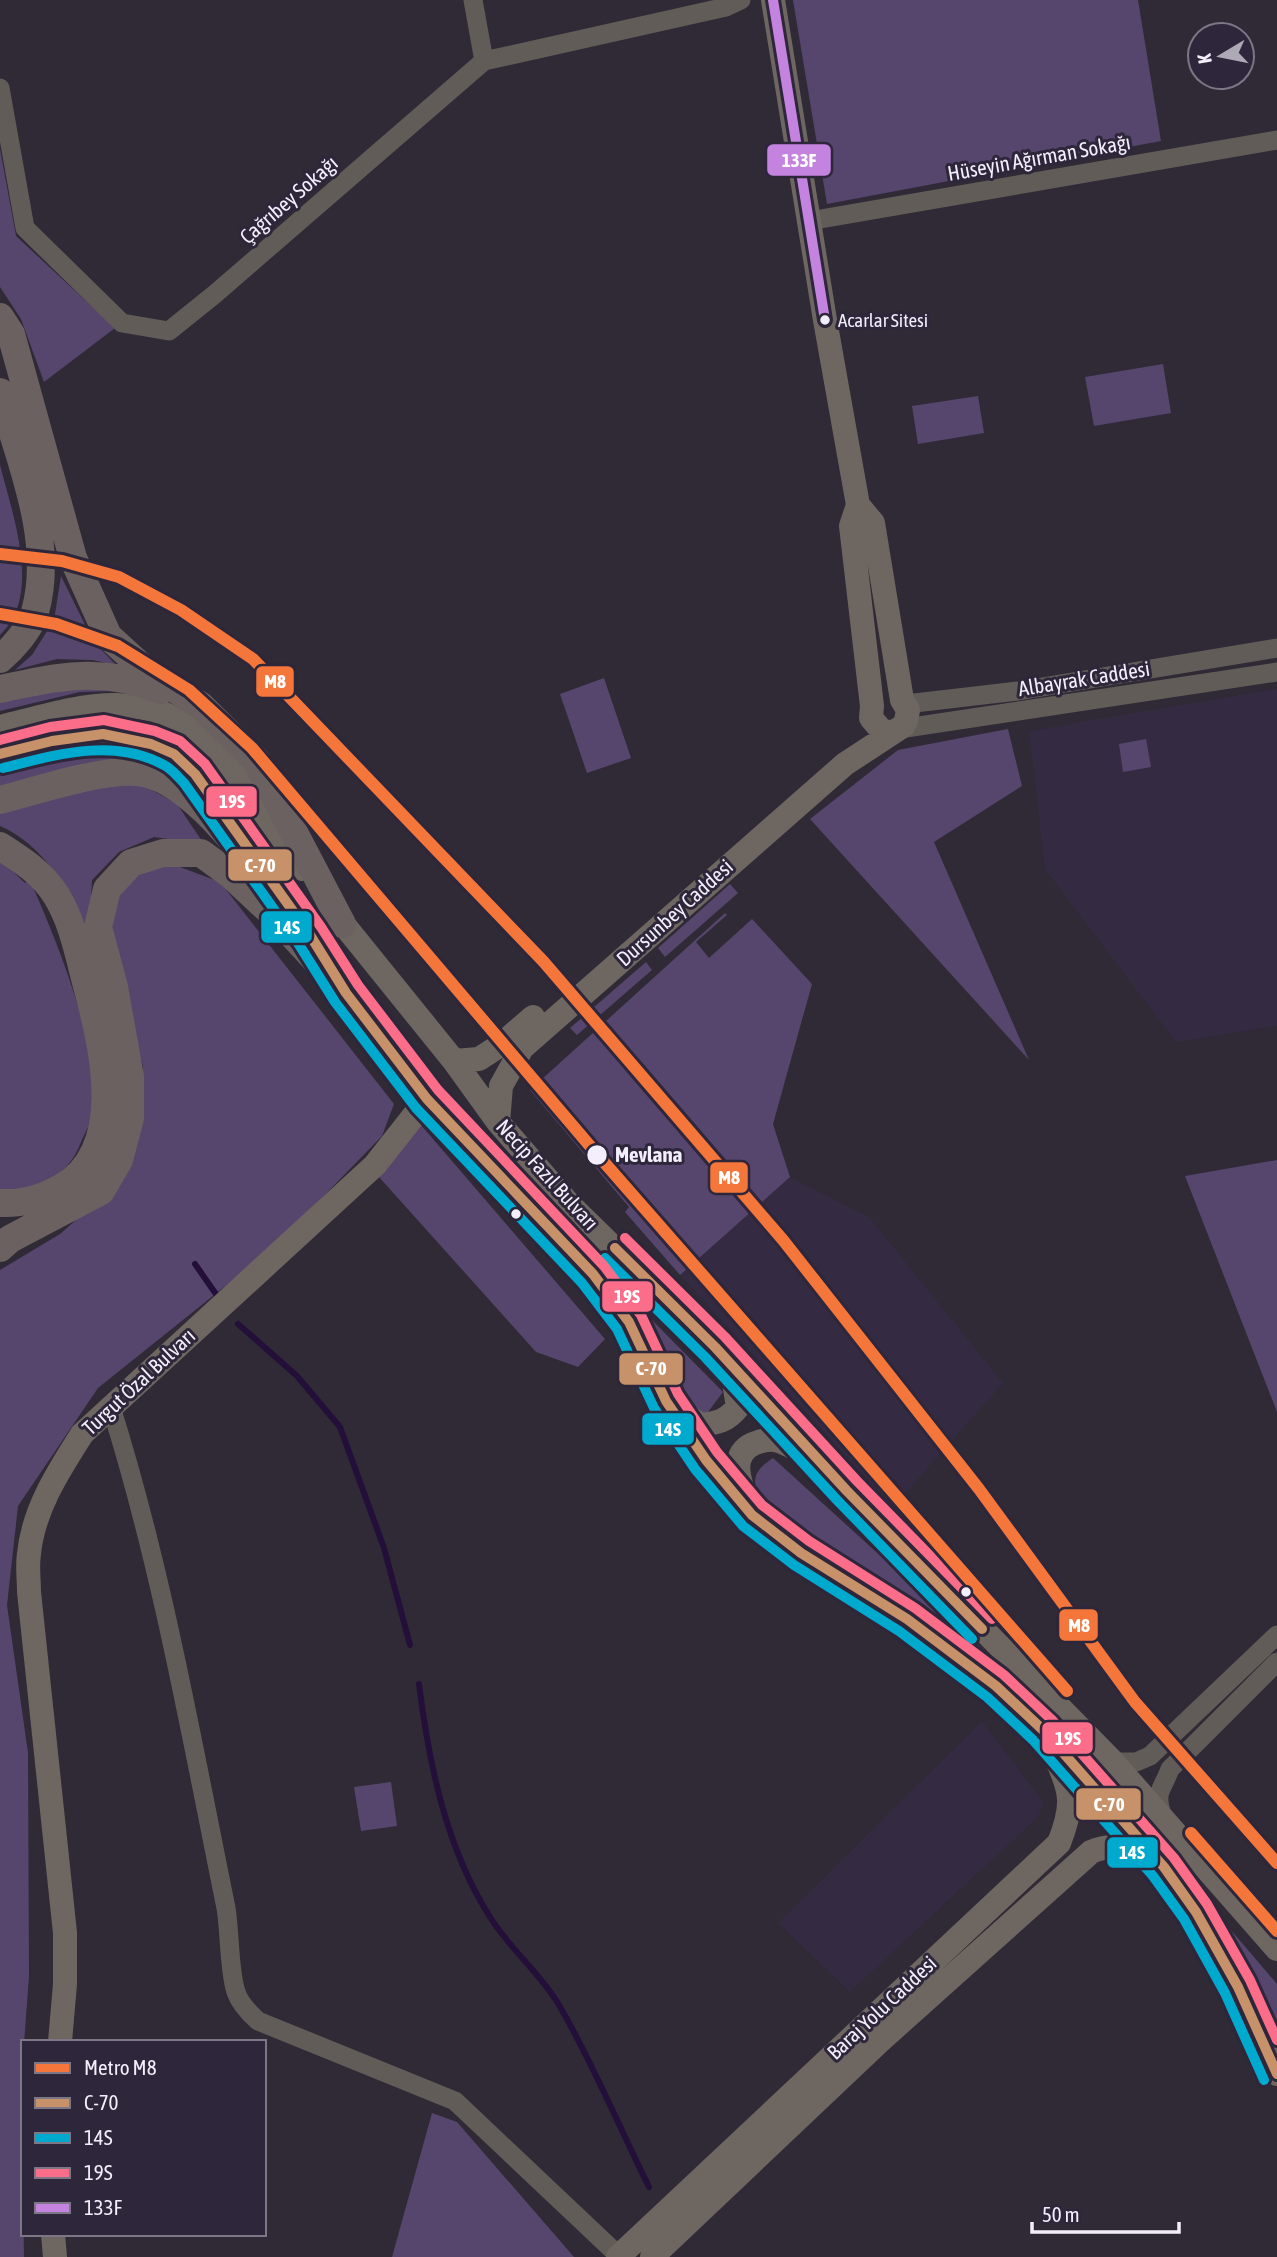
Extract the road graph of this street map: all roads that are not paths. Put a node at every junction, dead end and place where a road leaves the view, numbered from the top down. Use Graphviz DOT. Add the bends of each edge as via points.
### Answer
graph roads {
  1 [pos="473,0"];
  2 [pos="741,0"];
  3 [pos="774,0"];
  4 [pos="484,61"];
  5 [pos="0,88"];
  6 [pos="1277,141"];
  7 [pos="809,221"];
  8 [pos="0,317"];
  9 [pos="0,392"];
  10 [pos="858,505"];
  11 [pos="1277,648"];
  12 [pos="0,659"];
  13 [pos="1277,672"];
  14 [pos="0,689"];
  15 [pos="904,702"];
  16 [pos="872,712"];
  17 [pos="0,727"];
  18 [pos="896,730"];
  19 [pos="0,754"];
  20 [pos="256,760"];
  21 [pos="0,800"];
  22 [pos="0,846"];
  23 [pos="342,924"];
  24 [pos="310,935"];
  25 [pos="346,993"];
  26 [pos="454,1061"];
  27 [pos="427,1099"];
  28 [pos="498,1122"];
  29 [pos="0,1203"];
  30 [pos="0,1248"];
  31 [pos="715,1347"];
  32 [pos="666,1401"];
  33 [pos="111,1407"];
  34 [pos="818,1460"];
  35 [pos="752,1516"];
  36 [pos="1277,1635"];
  37 [pos="1277,1662"];
  38 [pos="1043,1730"];
  39 [pos="1113,1762"];
  40 [pos="1163,1818"];
  41 [pos="1164,1867"];
  42 [pos="1277,1949"];
  43 [pos="873,2032"];
  44 [pos="60,2040"];
  45 [pos="1277,2074"];
  46 [pos="53,2236"];
  47 [pos="55,2257"];
  48 [pos="619,2257"];
  49 [pos="652,2257"];
  1 -- 4 [label="street"];
  2 -- 4 [label="street, Çağrıbey Sokağı"];
  3 -- 7 [label="main road"];
  4 -- 5 [label="street, Çağrıbey Sokağı" via="169,331 122,323 25,228"];
  6 -- 7 [label="street, Hüseyin Ağırman Sokağı"];
  7 -- 10 [label="main road"];
  8 -- 20 [label="highway" via="11,334 73,558 108,636 201,706"];
  9 -- 12 [label="highway" via="40,538 41,577 34,615"];
  10 -- 15 [label="main road" via="873,523"];
  10 -- 16 [label="main road" via="850,526"];
  11 -- 15 [label="street, Albayrak Caddesi" via="1018,691"];
  13 -- 18 [label="street, Albayrak Caddesi"];
  14 -- 20 [label="highway" via="99,674 134,680 194,706"];
  15 -- 16 [label="main road" via="885,695 875,701"];
  15 -- 18 [label="main road" via="906,721"];
  16 -- 18 [label="main road" via="882,731"];
  16 -- 26 [label="main road, Dursunbey Caddesi" via="859,734 502,1044 479,1059"];
  17 -- 23 [label="main road, Necip Fazıl Bulvarı" via="114,705 154,710 182,723 226,762"];
  18 -- 28 [label="main road, Dursunbey Caddesi" via="845,764 783,816 522,1048 501,1086"];
  19 -- 24 [label="main road, Necip Fazıl Bulvarı" via="103,734 174,754 195,774"];
  20 -- 23 [label="highway"];
  21 -- 24 [label="highway" via="104,775 137,772 165,779 193,799"];
  22 -- 29 [label="highway" via="30,865 56,895 74,934 105,1062 104,1116 93,1157 73,1181 41,1199"];
  23 -- 26 [label="main road, Necip Fazıl Bulvarı"];
  24 -- 25 [label="main road, Necip Fazıl Bulvarı"];
  25 -- 27 [label="main road, Necip Fazıl Bulvarı"];
  25 -- 30 [label="highway" via="274,915 201,853 163,853 131,863 107,889 98,927 130,1077 130,1118 119,1160 102,1191"];
  26 -- 28 [label="main road, Necip Fazıl Bulvarı"];
  27 -- 32 [label="main road, Necip Fazıl Bulvarı" via="593,1274 629,1322"];
  27 -- 33 [label="main road, Turgut Özal Bulvarı" via="375,1165"];
  28 -- 31 [label="main road, Necip Fazıl Bulvarı" via="570,1205"];
  31 -- 32 [label="main road" via="737,1392 738,1407 730,1418 701,1426"];
  31 -- 34 [label="main road, Necip Fazıl Bulvarı"];
  32 -- 35 [label="main road, Necip Fazıl Bulvarı"];
  33 -- 44 [label="main road, Turgut Özal Bulvarı" via="82,1434 57,1473 39,1513 29,1552 29,1592 65,1933"];
  33 -- 48 [label="street" via="136,1487 184,1699 227,1915 236,1991 246,2011 258,2021 455,2101"];
  34 -- 35 [label="main road" via="777,1440 745,1448 738,1464 739,1480"];
  34 -- 39 [label="main road, Necip Fazıl Bulvarı"];
  35 -- 38 [label="main road, Necip Fazıl Bulvarı" via="801,1553 907,1619 996,1686"];
  36 -- 39 [label="street" via="1152,1754 1136,1762"];
  37 -- 40 [label="street" via="1170,1769 1159,1788"];
  38 -- 41 [label="main road, Necip Fazıl Bulvarı"];
  38 -- 43 [label="main road, Baraj Yolu Caddesi" via="1069,1785 1069,1818 1059,1843"];
  39 -- 40 [label="main road, Necip Fazıl Bulvarı"];
  40 -- 42 [label="main road, Necip Fazıl Bulvarı"];
  41 -- 43 [label="main road, Baraj Yolu Caddesi" via="1122,1847 1091,1852"];
  41 -- 45 [label="main road, Necip Fazıl Bulvarı" via="1196,1912 1238,1987"];
  43 -- 48 [label="main road, Baraj Yolu Caddesi"];
  43 -- 49 [label="main road, Baraj Yolu Caddesi"];
  46 -- 47 [label="main road"];
}
